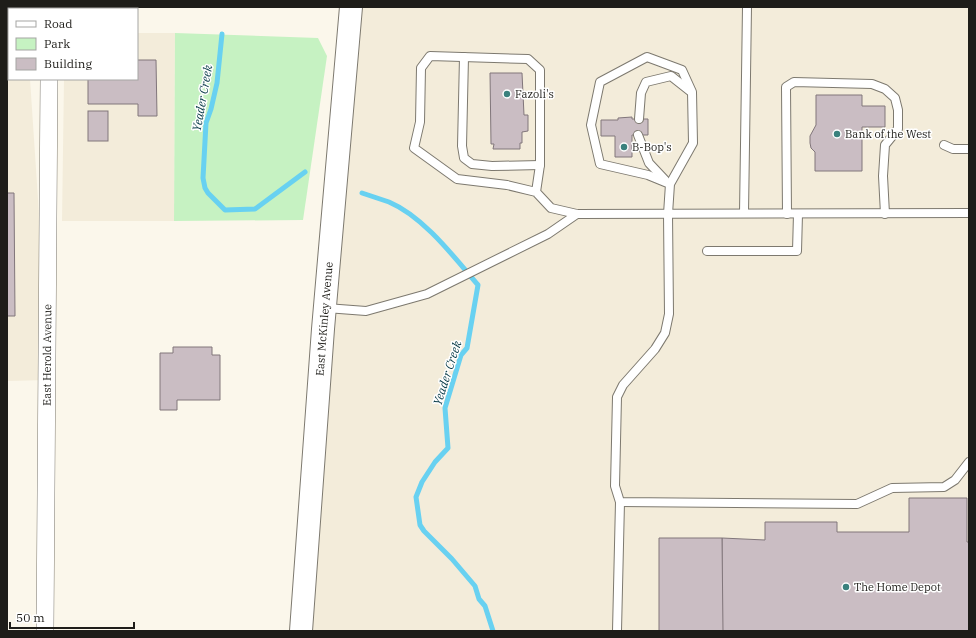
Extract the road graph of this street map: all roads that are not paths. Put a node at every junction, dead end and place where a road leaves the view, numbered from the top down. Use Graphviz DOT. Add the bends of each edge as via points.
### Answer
graph roads {
  1 [pos="351,7"];
  2 [pos="747,7"];
  3 [pos="464,57"];
  4 [pos="49,80"];
  5 [pos="692,92"];
  6 [pos="639,120"];
  7 [pos="638,135"];
  8 [pos="944,145"];
  9 [pos="969,149"];
  10 [pos="540,165"];
  11 [pos="670,184"];
  12 [pos="536,192"];
  13 [pos="969,213"];
  14 [pos="577,214"];
  15 [pos="668,214"];
  16 [pos="744,214"];
  17 [pos="787,214"];
  18 [pos="798,214"];
  19 [pos="885,214"];
  20 [pos="707,251"];
  21 [pos="325,308"];
  22 [pos="969,462"];
  23 [pos="620,502"];
  24 [pos="45,631"];
  25 [pos="301,631"];
  26 [pos="617,631"];
  1 -- 21 [label="main road, East McKinley Avenue"];
  2 -- 16 [label="lane"];
  3 -- 10 [label="lane" via="528,59 540,70"];
  3 -- 10 [label="lane" via="464,158 472,164 492,166"];
  3 -- 12 [label="lane" via="430,56 421,68 420,122 414,148 457,179"];
  4 -- 24 [label="street, East Herold Avenue"];
  5 -- 6 [label="lane" via="671,76 646,82 641,93"];
  5 -- 11 [label="lane" via="693,143"];
  5 -- 11 [label="lane" via="682,70 647,57 600,82 591,125 600,164 648,174"];
  7 -- 11 [label="lane" via="649,163"];
  8 -- 9 [label="lane" via="953,149"];
  10 -- 12 [label="lane"];
  11 -- 15 [label="lane"];
  12 -- 14 [label="lane" via="551,208"];
  13 -- 19 [label="lane"];
  14 -- 15 [label="lane"];
  14 -- 21 [label="lane" via="548,234 428,294 366,311"];
  15 -- 16 [label="lane"];
  15 -- 23 [label="lane" via="669,314 665,333 655,349 623,385 617,397 615,486"];
  16 -- 17 [label="lane"];
  17 -- 18 [label="lane"];
  17 -- 19 [label="lane" via="786,87 794,82 872,84 885,89 895,98 898,129 885,145"];
  18 -- 19 [label="lane"];
  18 -- 20 [label="lane" via="797,251"];
  21 -- 25 [label="main road, East McKinley Avenue"];
  22 -- 23 [label="lane" via="955,480 944,488 892,488 857,504"];
  23 -- 26 [label="lane"];
}
